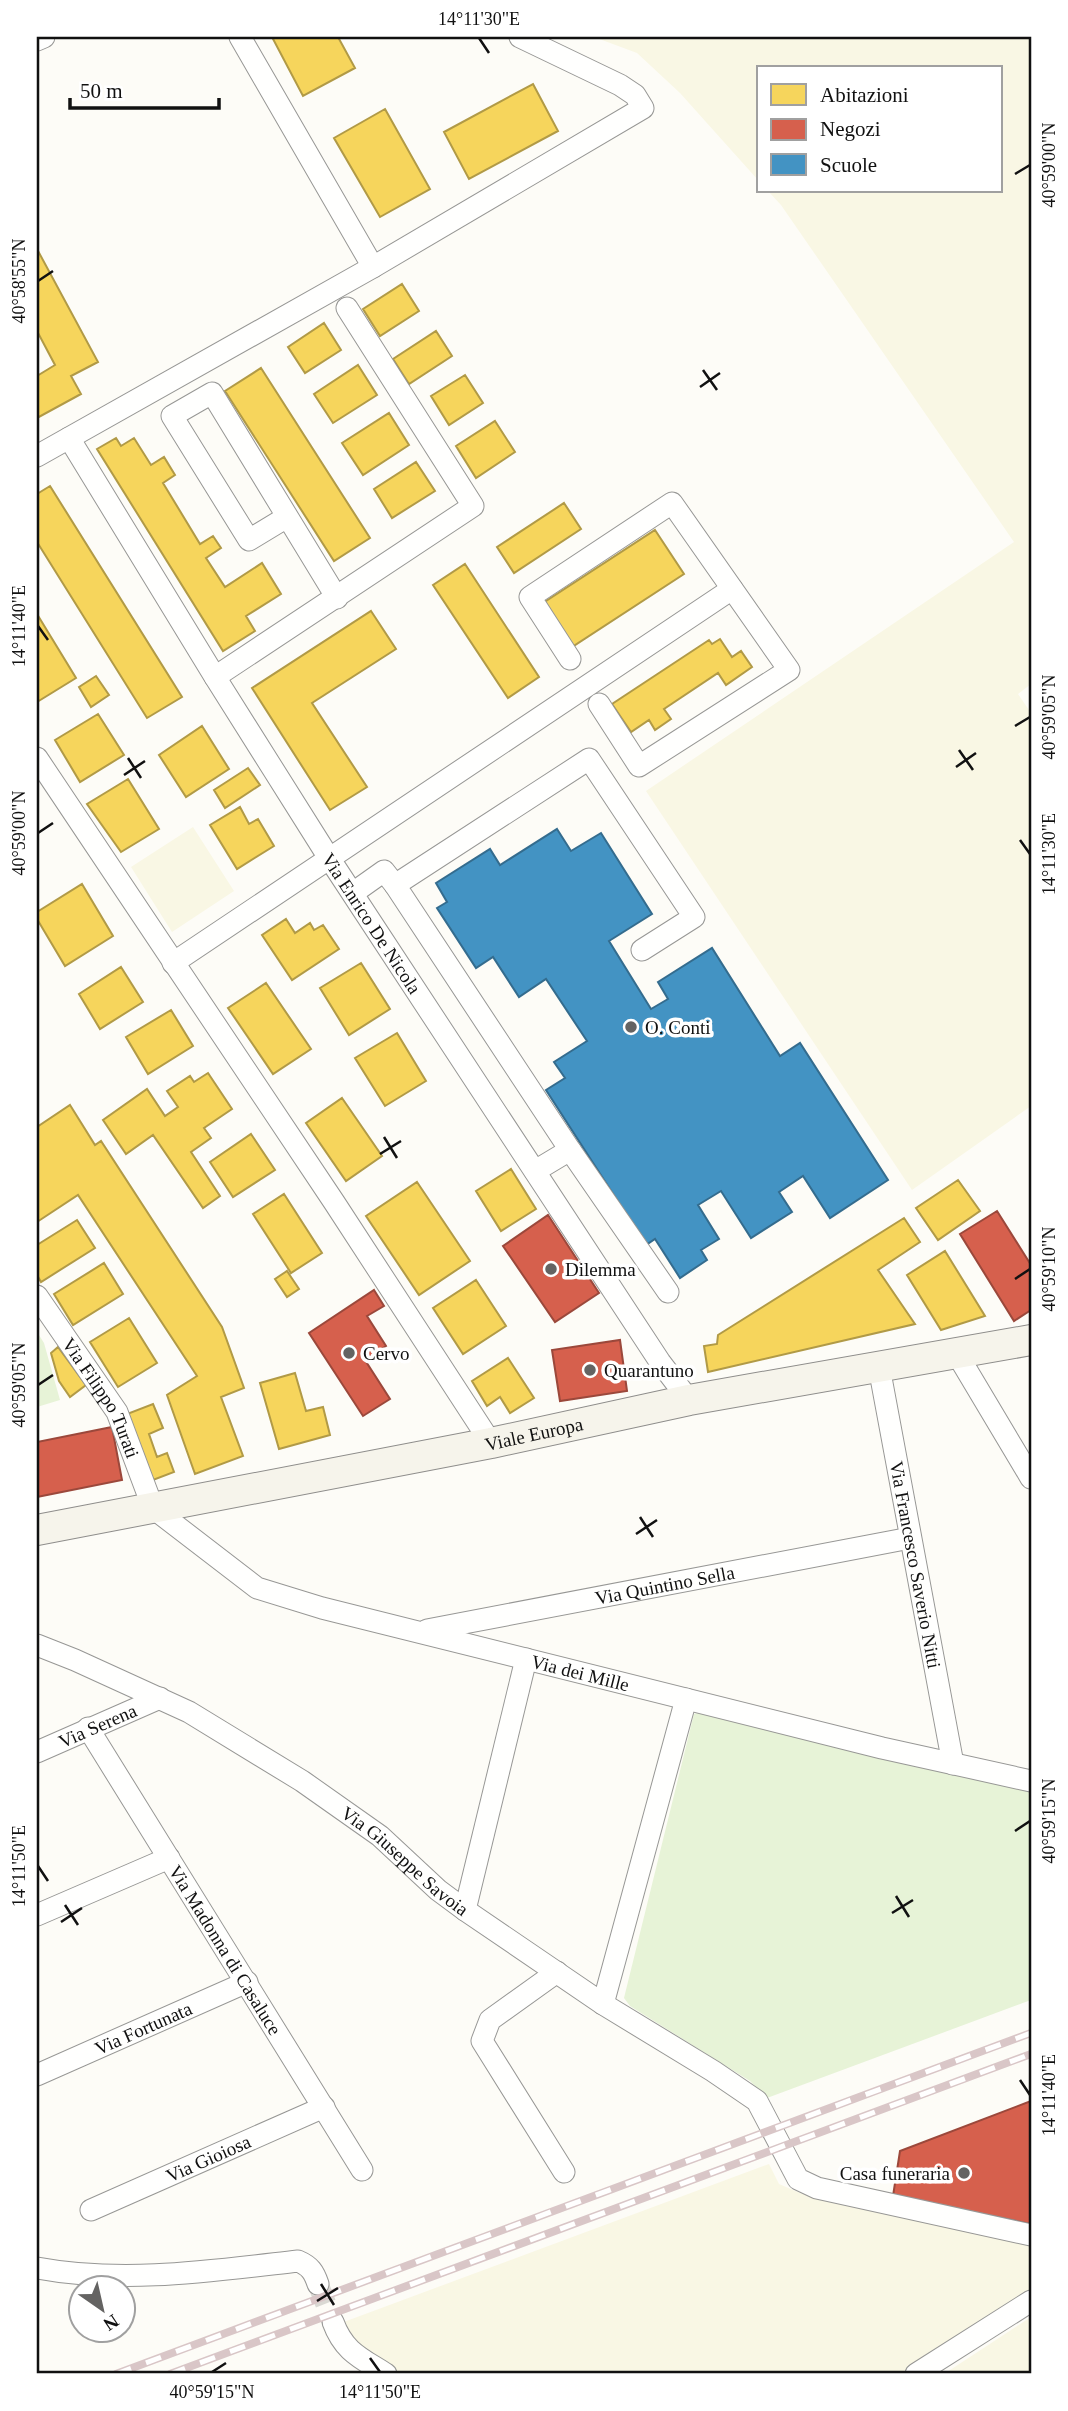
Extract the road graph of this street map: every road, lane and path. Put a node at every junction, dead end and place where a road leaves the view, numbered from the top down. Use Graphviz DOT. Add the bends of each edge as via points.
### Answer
graph roads {
  1 [pos="44,37"];
  2 [pos="240,37"];
  3 [pos="520,37"];
  4 [pos="37,40"];
  5 [pos="373,267"];
  6 [pos="347,308"];
  7 [pos="69,438"];
  8 [pos="37,456"];
  9 [pos="287,517"];
  10 [pos="732,589"];
  11 [pos="337,598"];
  12 [pos="570,659"];
  13 [pos="215,677"];
  14 [pos="598,704"];
  15 [pos="37,758"];
  16 [pos="330,858"];
  17 [pos="395,885"];
  18 [pos="353,893"];
  19 [pos="642,950"];
  20 [pos="173,963"];
  21 [pos="570,1150"];
  22 [pos="535,1171"];
  23 [pos="668,1292"];
  24 [pos="37,1296"];
  25 [pos="1031,1340"];
  26 [pos="957,1354"];
  27 [pos="879,1367"];
  28 [pos="689,1401"];
  29 [pos="491,1443"];
  30 [pos="1031,1478"];
  31 [pos="153,1508"];
  32 [pos="37,1530"];
  33 [pos="910,1538"];
  34 [pos="418,1632"];
  35 [pos="37,1645"];
  36 [pos="526,1659"];
  37 [pos="160,1698"];
  38 [pos="686,1699"];
  39 [pos="88,1728"];
  40 [pos="37,1752"];
  41 [pos="953,1764"];
  42 [pos="1031,1782"];
  43 [pos="169,1858"];
  44 [pos="465,1910"];
  45 [pos="37,1915"];
  46 [pos="557,1972"];
  47 [pos="247,1982"];
  48 [pos="603,2004"];
  49 [pos="37,2075"];
  50 [pos="324,2108"];
  51 [pos="362,2170"];
  52 [pos="564,2172"];
  53 [pos="91,2210"];
  54 [pos="1031,2235"];
  55 [pos="37,2268"];
  56 [pos="318,2284"];
  57 [pos="1031,2301"];
  58 [pos="334,2322"];
  59 [pos="386,2374"];
  60 [pos="916,2374"];
  1 -- 4 [label="street"];
  2 -- 5 [label="street"];
  3 -- 5 [label="street" via="620,85 635,95 642,108"];
  5 -- 7 [label="street"];
  6 -- 11 [label="street" via="473,506"];
  7 -- 8 [label="street"];
  7 -- 13 [label="street, Via Enrico De Nicola"];
  9 -- 9 [label="street" via="212,393 172,416 249,540"];
  9 -- 11 [label="street"];
  10 -- 12 [label="street" via="672,503 530,597"];
  10 -- 14 [label="street" via="789,670 639,766"];
  10 -- 16 [label="street"];
  11 -- 13 [label="street"];
  13 -- 16 [label="street, Via Enrico De Nicola"];
  15 -- 20 [label="street"];
  16 -- 18 [label="street, Via Enrico De Nicola"];
  16 -- 20 [label="street"];
  17 -- 18 [label="street" via="384,871"];
  17 -- 19 [label="street" via="589,759 694,917"];
  17 -- 21 [label="street"];
  18 -- 22 [label="street, Via Enrico De Nicola"];
  20 -- 29 [label="street"];
  21 -- 22 [label="street"];
  21 -- 23 [label="street"];
  22 -- 28 [label="street, Via Enrico De Nicola"];
  24 -- 31 [label="street, Via Filippo Turati" via="117,1412"];
  25 -- 26 [label="main road, Viale Europa"];
  26 -- 27 [label="main road, Viale Europa"];
  26 -- 30 [label="street"];
  27 -- 28 [label="main road, Viale Europa"];
  27 -- 33 [label="street, Via Francesco Saverio Nitti"];
  28 -- 29 [label="main road, Viale Europa"];
  29 -- 31 [label="main road, Viale Europa"];
  31 -- 32 [label="main road, Viale Europa"];
  31 -- 34 [label="street, Via dei Mille" via="257,1588"];
  33 -- 34 [label="street, Via Quintino Sella"];
  33 -- 41 [label="street, Via Francesco Saverio Nitti"];
  34 -- 36 [label="street, Via dei Mille"];
  35 -- 37 [label="street, Via Giuseppe Savoia"];
  36 -- 38 [label="street, Via dei Mille"];
  36 -- 44 [label="street"];
  37 -- 39 [label="street, Via Serena"];
  37 -- 44 [label="street, Via Giuseppe Savoia" via="302,1781 380,1836"];
  38 -- 41 [label="street, Via dei Mille"];
  38 -- 48 [label="street"];
  39 -- 40 [label="street, Via Serena"];
  39 -- 43 [label="street, Via Madonna di Casaluce"];
  41 -- 42 [label="street, Via dei Mille"];
  43 -- 45 [label="street"];
  43 -- 47 [label="street, Via Madonna di Casaluce"];
  44 -- 46 [label="street, Via Giuseppe Savoia"];
  46 -- 48 [label="street, Via Giuseppe Savoia"];
  46 -- 52 [label="street" via="490,2020 482,2041"];
  47 -- 49 [label="street, Via Fortunata"];
  47 -- 50 [label="street, Via Madonna di Casaluce"];
  48 -- 54 [label="street, Via Giuseppe Savoia" via="757,2101 798,2179 817,2188"];
  50 -- 51 [label="street, Via Madonna di Casaluce"];
  50 -- 53 [label="street, Via Gioiosa"];
  55 -- 56 [label="street" via="72,2275 178,2275 298,2261 314,2273"];
  57 -- 60 [label="street"];
  58 -- 59 [label="street" via="347,2349"];
}
